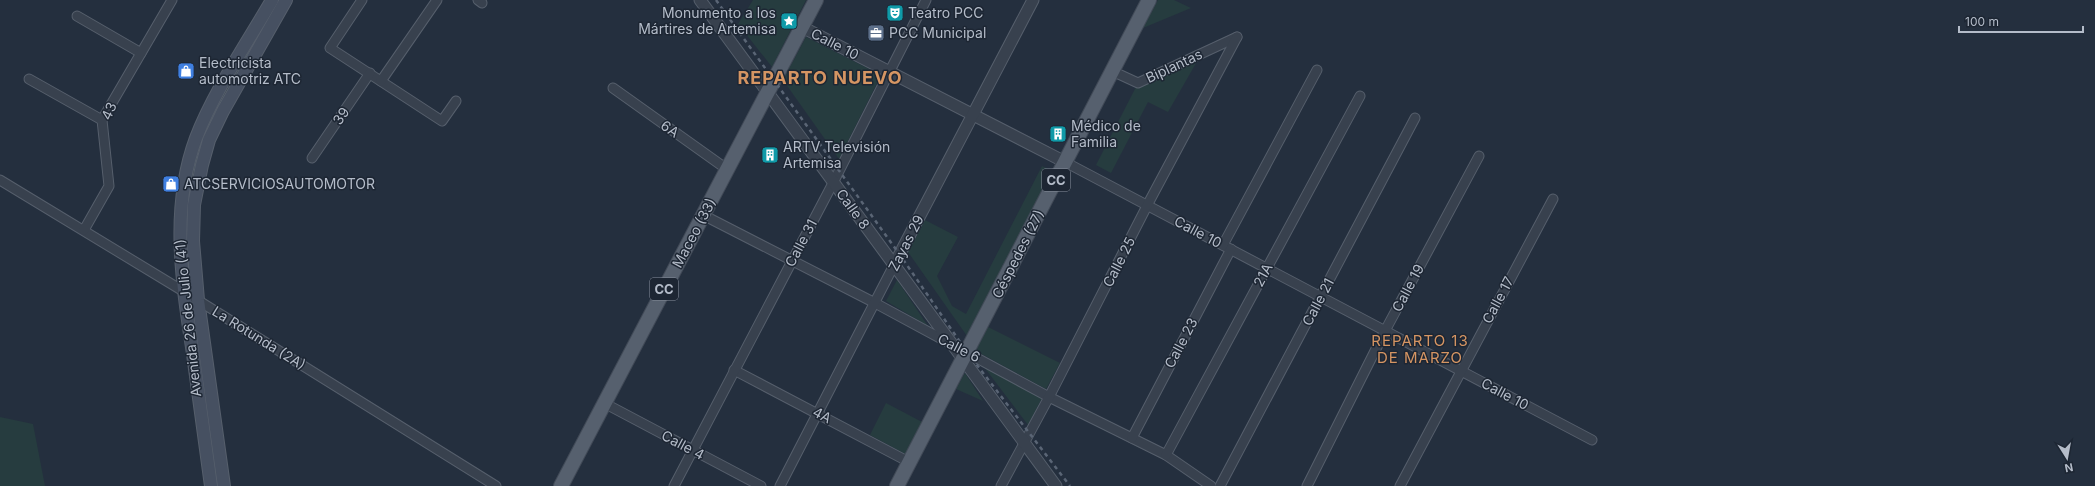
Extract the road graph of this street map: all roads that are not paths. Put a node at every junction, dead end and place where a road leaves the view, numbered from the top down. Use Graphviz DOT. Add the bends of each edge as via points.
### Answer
graph roads {
  1 [pos="172,0"];
  2 [pos="272,0"];
  3 [pos="286,0"];
  4 [pos="362,0"];
  5 [pos="437,0"];
  6 [pos="700,0"];
  7 [pos="816,0"];
  8 [pos="926,0"];
  9 [pos="1032,0"];
  10 [pos="1149,0"];
  11 [pos="76,16"];
  12 [pos="802,27"];
  13 [pos="1237,38"];
  14 [pos="141,53"];
  15 [pos="1317,70"];
  16 [pos="1112,71"];
  17 [pos="889,72"];
  18 [pos="370,73"];
  19 [pos="29,79"];
  20 [pos="381,81"];
  21 [pos="612,88"];
  22 [pos="768,93"];
  23 [pos="1360,96"];
  24 [pos="456,101"];
  25 [pos="973,115"];
  26 [pos="1414,118"];
  27 [pos="102,120"];
  28 [pos="1479,156"];
  29 [pos="312,158"];
  30 [pos="1065,162"];
  31 [pos="728,170"];
  32 [pos="0,180"];
  33 [pos="833,183"];
  34 [pos="1553,199"];
  35 [pos="1148,206"];
  36 [pos="703,215"];
  37 [pos="84,230"];
  38 [pos="1227,247"];
  39 [pos="791,262"];
  40 [pos="894,265"];
  41 [pos="1267,268"];
  42 [pos="183,291"];
  43 [pos="1321,296"];
  44 [pos="198,300"];
  45 [pos="875,303"];
  46 [pos="1386,329"];
  47 [pos="951,344"];
  48 [pos="965,356"];
  49 [pos="734,370"];
  50 [pos="1460,370"];
  51 [pos="1049,397"];
  52 [pos="604,403"];
  53 [pos="818,413"];
  54 [pos="1132,438"];
  55 [pos="1592,440"];
  56 [pos="1023,443"];
  57 [pos="693,450"];
  58 [pos="1166,455"];
  59 [pos="909,462"];
  60 [pos="211,486"];
  61 [pos="224,486"];
  62 [pos="496,486"];
  63 [pos="561,486"];
  64 [pos="674,486"];
  65 [pos="761,486"];
  66 [pos="780,486"];
  67 [pos="897,486"];
  68 [pos="1001,486"];
  69 [pos="1056,486"];
  70 [pos="1211,486"];
  71 [pos="1220,486"];
  72 [pos="1307,486"];
  73 [pos="1400,486"];
  1 -- 14 [label="street, 43"];
  2 -- 42 [label="main road, Avenida 26 de Julio (41)" via="208,112 196,139 181,205 179,231"];
  3 -- 44 [label="main road, Avenida 26 de Julio (41)" via="209,140 194,205 193,241"];
  4 -- 18 [label="street" via="330,48"];
  5 -- 20 [label="street"];
  6 -- 22 [label="street, Calle 8"];
  7 -- 12 [label="main road, Maceo (33) / CC"];
  8 -- 17 [label="street, Calle 31"];
  9 -- 25 [label="street, Zayas 29"];
  10 -- 16 [label="main road, Céspedes (27) / CC"];
  11 -- 14 [label="street"];
  12 -- 17 [label="street, Calle 10"];
  12 -- 22 [label="main road, Maceo (33) / CC"];
  13 -- 16 [label="street, Biplantas" via="1138,83"];
  13 -- 35 [label="street, Calle 25"];
  14 -- 27 [label="street, 43"];
  15 -- 38 [label="street, Calle 23"];
  16 -- 30 [label="main road, Céspedes (27) / CC"];
  17 -- 25 [label="street, Calle 10"];
  17 -- 33 [label="street, Calle 31"];
  18 -- 20 [label="street"];
  18 -- 29 [label="street, 39"];
  19 -- 27 [label="street"];
  20 -- 24 [label="street" via="442,121"];
  21 -- 31 [label="street, 6A"];
  22 -- 31 [label="main road, Maceo (33) / CC"];
  22 -- 33 [label="street, Calle 8"];
  23 -- 41 [label="street, 21A"];
  25 -- 30 [label="street, Calle 10"];
  25 -- 40 [label="street, Zayas 29"];
  26 -- 43 [label="street, Calle 21"];
  27 -- 37 [label="street, 43" via="109,186"];
  28 -- 46 [label="street, Calle 19"];
  30 -- 35 [label="street, Calle 10"];
  30 -- 48 [label="main road, Céspedes (27) / CC"];
  31 -- 36 [label="main road, Maceo (33) / CC"];
  32 -- 37 [label="street, La Rotunda (2A)"];
  33 -- 39 [label="street, Calle 31"];
  33 -- 40 [label="street, Calle 8"];
  34 -- 50 [label="street, Calle 17"];
  35 -- 38 [label="street, Calle 10"];
  35 -- 51 [label="street, Calle 25"];
  36 -- 39 [label="street, Calle 6"];
  36 -- 52 [label="main road, Maceo (33) / CC"];
  37 -- 42 [label="street, La Rotunda (2A)"];
  38 -- 41 [label="street, Calle 10"];
  38 -- 54 [label="street, Calle 23"];
  39 -- 45 [label="street, Calle 6"];
  39 -- 49 [label="street, Calle 31"];
  40 -- 45 [label="street, Zayas 29"];
  40 -- 47 [label="street, Calle 8"];
  41 -- 43 [label="street, Calle 10"];
  41 -- 58 [label="street, 21A"];
  42 -- 44 [label="street, La Rotunda (2A)"];
  42 -- 60 [label="main road, Avenida 26 de Julio (41)"];
  43 -- 46 [label="street, Calle 10"];
  43 -- 71 [label="street, Calle 21"];
  44 -- 61 [label="main road, Avenida 26 de Julio (41)"];
  44 -- 62 [label="street, La Rotunda (2A)"];
  45 -- 47 [label="street, Calle 6"];
  45 -- 53 [label="street, Zayas 29"];
  46 -- 50 [label="street, Calle 10"];
  46 -- 72 [label="street, Calle 19"];
  47 -- 48 [label="street, Calle 8"];
  48 -- 51 [label="street, Calle 6"];
  48 -- 56 [label="street, Calle 8"];
  48 -- 59 [label="main road, Céspedes (27) / CC"];
  49 -- 53 [label="street, 4A"];
  49 -- 57 [label="street, Calle 31"];
  50 -- 55 [label="street, Calle 10"];
  50 -- 73 [label="street, Calle 17"];
  51 -- 54 [label="street, Calle 6"];
  51 -- 56 [label="street, Calle 25"];
  52 -- 57 [label="street, Calle 4"];
  52 -- 63 [label="main road, Maceo (33) / CC"];
  53 -- 59 [label="street, 4A"];
  53 -- 66 [label="street, Zayas 29"];
  54 -- 58 [label="street, Calle 6"];
  56 -- 68 [label="street, Calle 25"];
  56 -- 69 [label="street, Calle 8"];
  57 -- 64 [label="street, Calle 31"];
  57 -- 65 [label="street, Calle 4"];
  58 -- 70 [label="street, Calle 6"];
  59 -- 67 [label="main road, Céspedes (27) / CC"];
}
